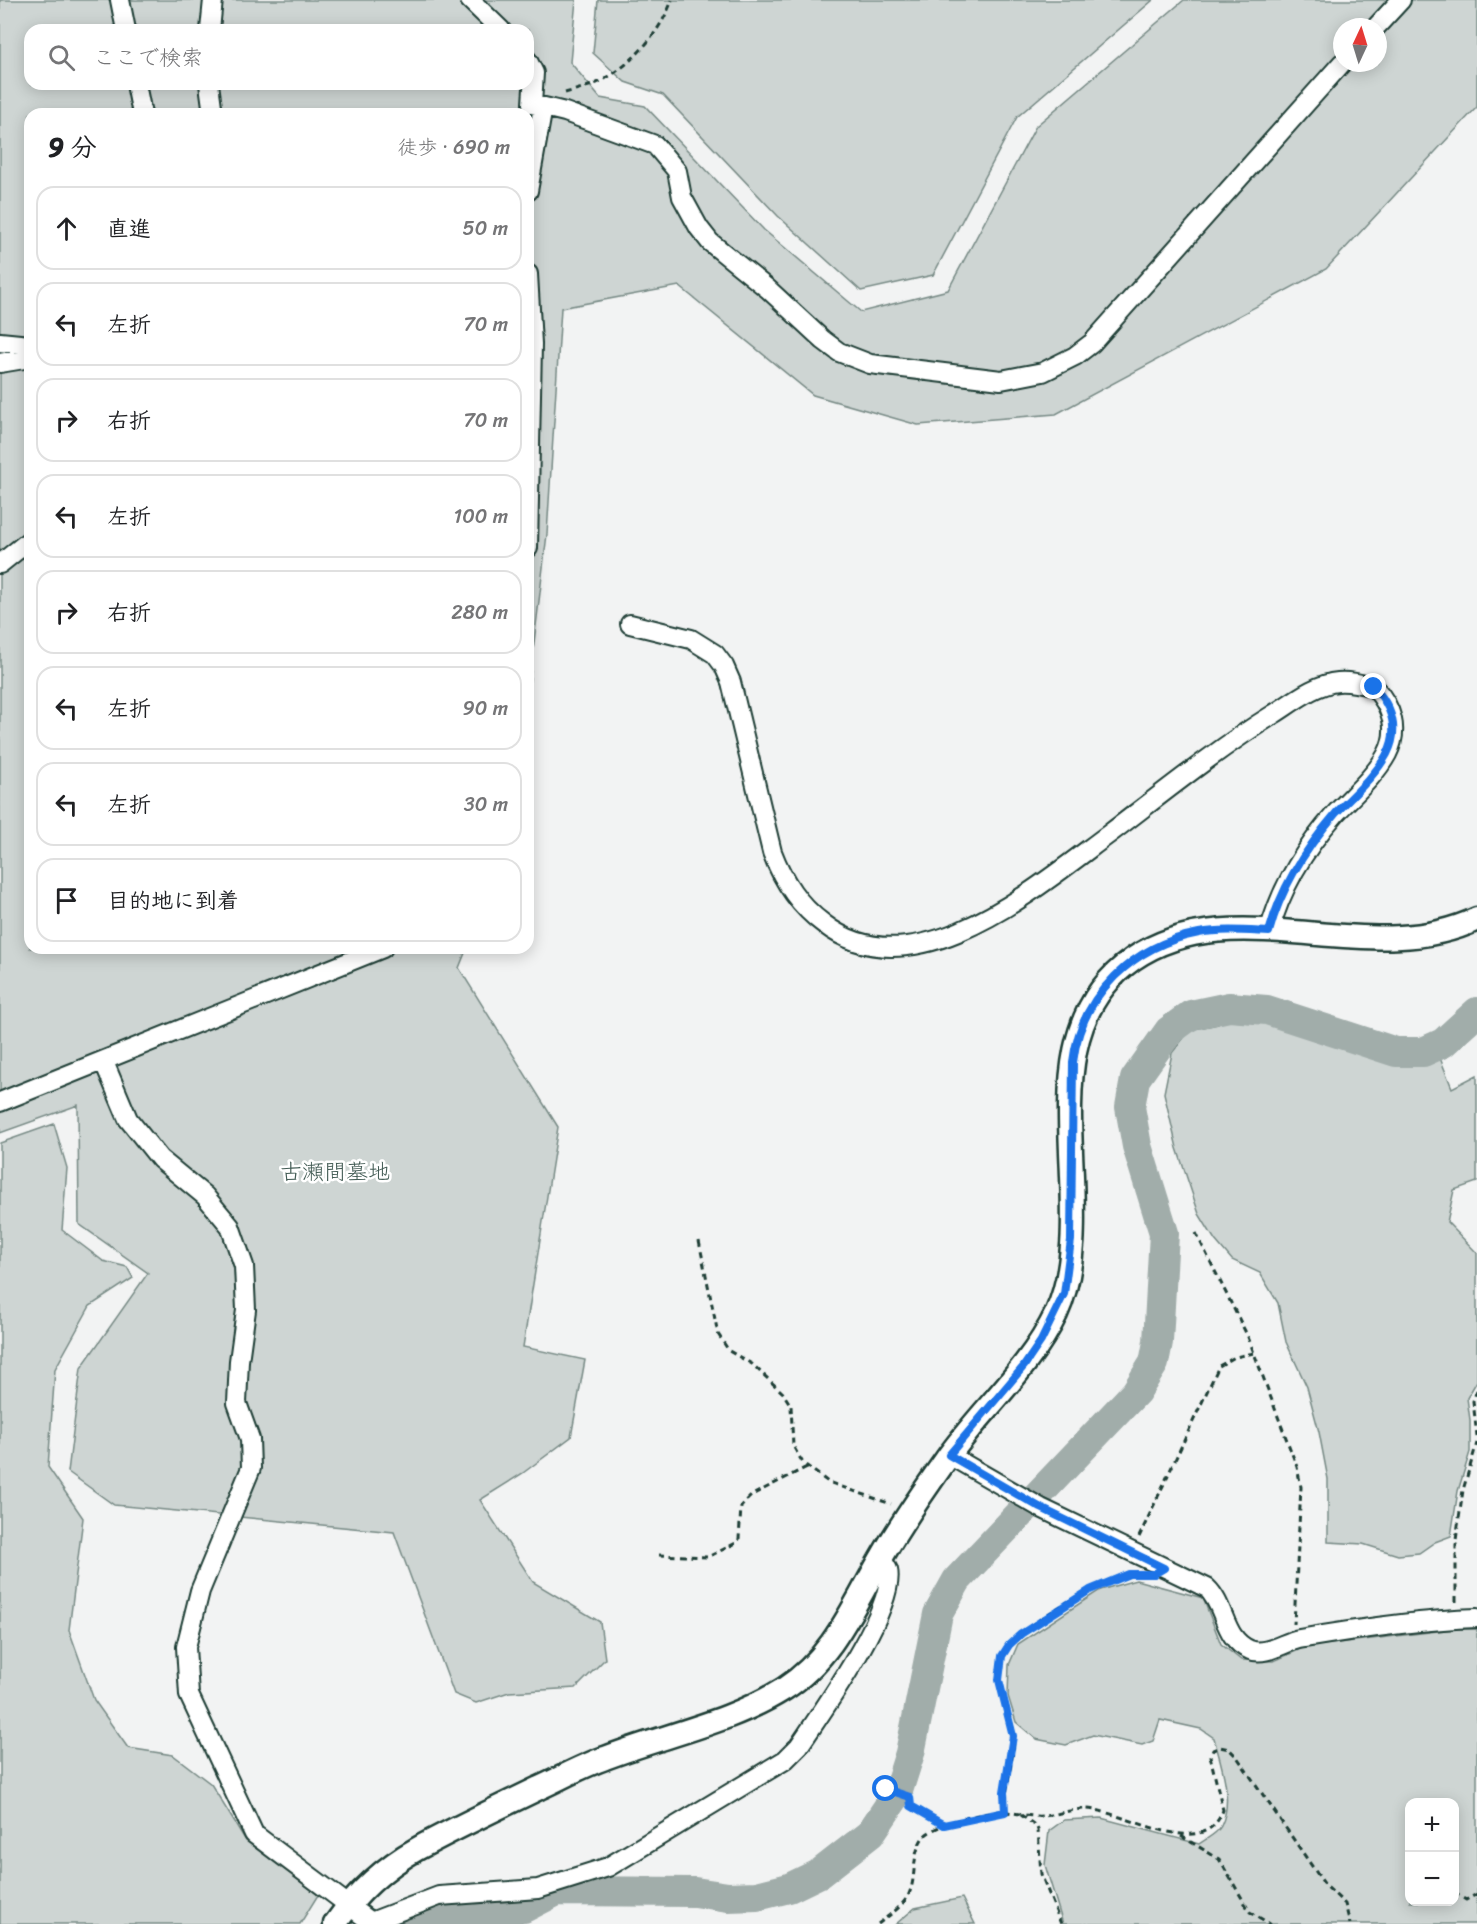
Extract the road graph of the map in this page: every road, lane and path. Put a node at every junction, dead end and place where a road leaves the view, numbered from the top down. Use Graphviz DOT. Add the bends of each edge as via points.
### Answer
graph roads {
  1 [pos="120,0"];
  2 [pos="213,0"];
  3 [pos="470,0"];
  4 [pos="672,0"];
  5 [pos="1401,0"];
  6 [pos="1384,18"];
  7 [pos="125,24"];
  8 [pos="211,24"];
  9 [pos="495,24"];
  10 [pos="1334,72"];
  11 [pos="137,90"];
  12 [pos="210,90"];
  13 [pos="533,90"];
  14 [pos="565,93"];
  15 [pos="543,106"];
  16 [pos="141,108"];
  17 [pos="212,108"];
  18 [pos="534,157"];
  19 [pos="0,342"];
  20 [pos="24,344"];
  21 [pos="24,359"];
  22 [pos="0,363"];
  23 [pos="24,545"];
  24 [pos="0,564"];
  25 [pos="630,624"];
  26 [pos="1477,919"];
  27 [pos="1269,932"];
  28 [pos="367,954"];
  29 [pos="104,1062"];
  30 [pos="0,1102"];
  31 [pos="1196,1233"];
  32 [pos="699,1241"];
  33 [pos="1254,1353"];
  34 [pos="1477,1390"];
  35 [pos="1477,1436"];
  36 [pos="1477,1443"];
  37 [pos="949,1455"];
  38 [pos="807,1467"];
  39 [pos="908,1512"];
  40 [pos="1131,1553"];
  41 [pos="659,1555"];
  42 [pos="881,1558"];
  43 [pos="1164,1568"];
  44 [pos="1477,1618"];
  45 [pos="1456,1619"];
  46 [pos="1296,1640"];
  47 [pos="886,1789"];
  48 [pos="1005,1812"];
  49 [pos="1021,1815"];
  50 [pos="944,1825"];
  51 [pos="1181,1836"];
  52 [pos="1477,1894"];
  53 [pos="1459,1896"];
  54 [pos="349,1903"];
  55 [pos="335,1924"];
  56 [pos="878,1924"];
  57 [pos="1061,1924"];
  58 [pos="1270,1924"];
  59 [pos="1350,1924"];
  1 -- 7 [label="street"];
  2 -- 8 [label="street"];
  3 -- 9 [label="street"];
  4 -- 14 [label="path" via="636,55 598,82"];
  5 -- 6 [label="street"];
  10 -- 15 [label="street" via="1092,343 1043,372 1001,380 882,366 839,352 710,242 682,197 677,171 655,146"];
  11 -- 16 [label="street"];
  12 -- 17 [label="street"];
  13 -- 15 [label="street" via="532,104"];
  15 -- 18 [label="street"];
  19 -- 20 [label="street"];
  21 -- 22 [label="street"];
  23 -- 24 [label="street"];
  25 -- 27 [label="street" via="692,639 715,654 731,682 781,875 810,914 849,940 869,945 916,945 984,919 1033,890 1245,732 1309,692 1337,682 1374,687 1390,708 1393,723 1388,753 1335,815 1289,878"];
  26 -- 27 [label="main road" via="1455,929 1404,939"];
  27 -- 37 [label="main road" via="1202,933 1162,944 1113,975 1091,1006 1075,1044 1073,1062 1071,1240 1064,1294 1024,1366"];
  28 -- 29 [label="street"];
  29 -- 30 [label="street"];
  29 -- 54 [label="street" via="128,1119 159,1159 205,1196 230,1226 244,1266 246,1310 237,1403 250,1439 251,1468 200,1591 186,1647 189,1695 254,1834"];
  31 -- 33 [label="path"];
  32 -- 38 [label="path" via="718,1334 729,1351 752,1364 783,1393 791,1406 793,1446"];
  33 -- 40 [label="path" via="1226,1362 1215,1374"];
  33 -- 46 [label="path" via="1301,1487"];
  34 -- 35 [label="path" via="1473,1401"];
  36 -- 45 [label="path" via="1463,1490 1456,1540"];
  37 -- 39 [label="main road"];
  37 -- 40 [label="street" via="1041,1508"];
  38 -- 39 [label="path" via="828,1482"];
  38 -- 41 [label="path" via="745,1502 736,1543 708,1557"];
  39 -- 42 [label="main road"];
  40 -- 43 [label="street"];
  42 -- 54 [label="main road" via="839,1635 790,1685 741,1711 606,1757 484,1814 399,1860"];
  42 -- 54 [label="street" via="888,1571 885,1596 869,1636 804,1739 785,1760 608,1868 538,1889 439,1896 371,1922"];
  43 -- 46 [label="street" via="1207,1588 1215,1596 1230,1633 1252,1651 1265,1651"];
  43 -- 48 [label="path" via="1154,1574 1129,1574 1090,1590 1009,1645 1002,1656 999,1680 1013,1736 1004,1792"];
  44 -- 45 [label="street"];
  45 -- 46 [label="street"];
  47 -- 50 [label="path" via="910,1797 911,1806"];
  48 -- 49 [label="path"];
  48 -- 50 [label="path"];
  49 -- 51 [label="path" via="1091,1809"];
  49 -- 57 [label="path" via="1038,1830 1041,1874"];
  50 -- 56 [label="path" via="922,1838 908,1896"];
  51 -- 58 [label="path" via="1219,1859 1250,1912"];
  51 -- 59 [label="path" via="1206,1829 1221,1815 1223,1804 1210,1756 1215,1748 1229,1749 1325,1885 1345,1904"];
  52 -- 53 [label="path" via="1466,1900"];
  54 -- 55 [label="main road"];
}
